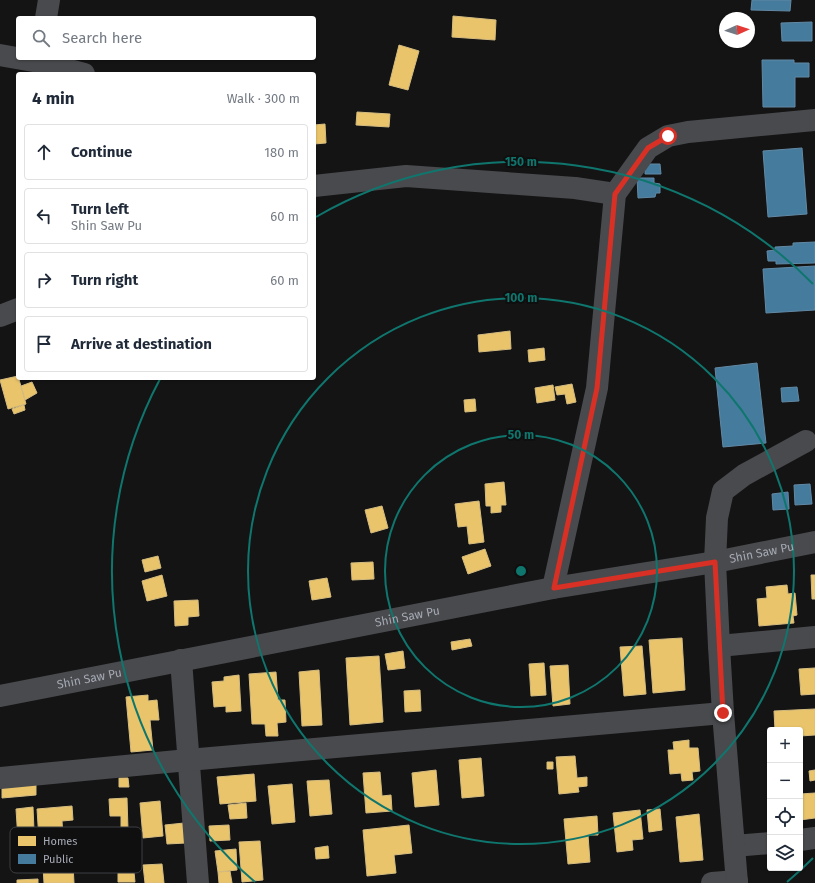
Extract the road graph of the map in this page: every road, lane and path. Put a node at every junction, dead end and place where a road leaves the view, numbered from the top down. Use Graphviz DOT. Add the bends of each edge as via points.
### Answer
graph roads {
  1 [pos="49,0"];
  2 [pos="46,16"];
  3 [pos="0,55"];
  4 [pos="16,59"];
  5 [pos="19,60"];
  6 [pos="38,65"];
  7 [pos="74,72"];
  8 [pos="815,120"];
  9 [pos="316,186"];
  10 [pos="615,194"];
  11 [pos="16,310"];
  12 [pos="0,316"];
  13 [pos="806,441"];
  14 [pos="815,542"];
  15 [pos="715,562"];
  16 [pos="554,588"];
  17 [pos="815,637"];
  18 [pos="719,646"];
  19 [pos="181,660"];
  20 [pos="0,696"];
  21 [pos="723,713"];
  22 [pos="188,760"];
  23 [pos="0,778"];
  24 [pos="815,838"];
  25 [pos="803,840"];
  26 [pos="767,842"];
  27 [pos="734,846"];
  28 [pos="737,882"];
  29 [pos="198,883"];
  30 [pos="712,883"];
  1 -- 2 [label="street"];
  3 -- 4 [label="street"];
  5 -- 6 [label="street"];
  6 -- 7 [label="street"];
  8 -- 10 [label="street" via="668,136 648,148"];
  9 -- 10 [label="street" via="406,176 575,188"];
  10 -- 16 [label="street" via="597,388"];
  11 -- 12 [label="street"];
  13 -- 15 [label="street" via="744,475 723,491 717,518"];
  14 -- 15 [label="street, Shin Saw Pu"];
  15 -- 16 [label="street, Shin Saw Pu"];
  15 -- 18 [label="street"];
  16 -- 19 [label="street, Shin Saw Pu"];
  17 -- 18 [label="street"];
  18 -- 21 [label="street"];
  19 -- 20 [label="street, Shin Saw Pu"];
  19 -- 22 [label="street"];
  21 -- 22 [label="street"];
  21 -- 27 [label="street"];
  22 -- 23 [label="street"];
  22 -- 29 [label="street"];
  24 -- 25 [label="street"];
  26 -- 27 [label="street"];
  27 -- 28 [label="street"];
  28 -- 30 [label="street"];
}
